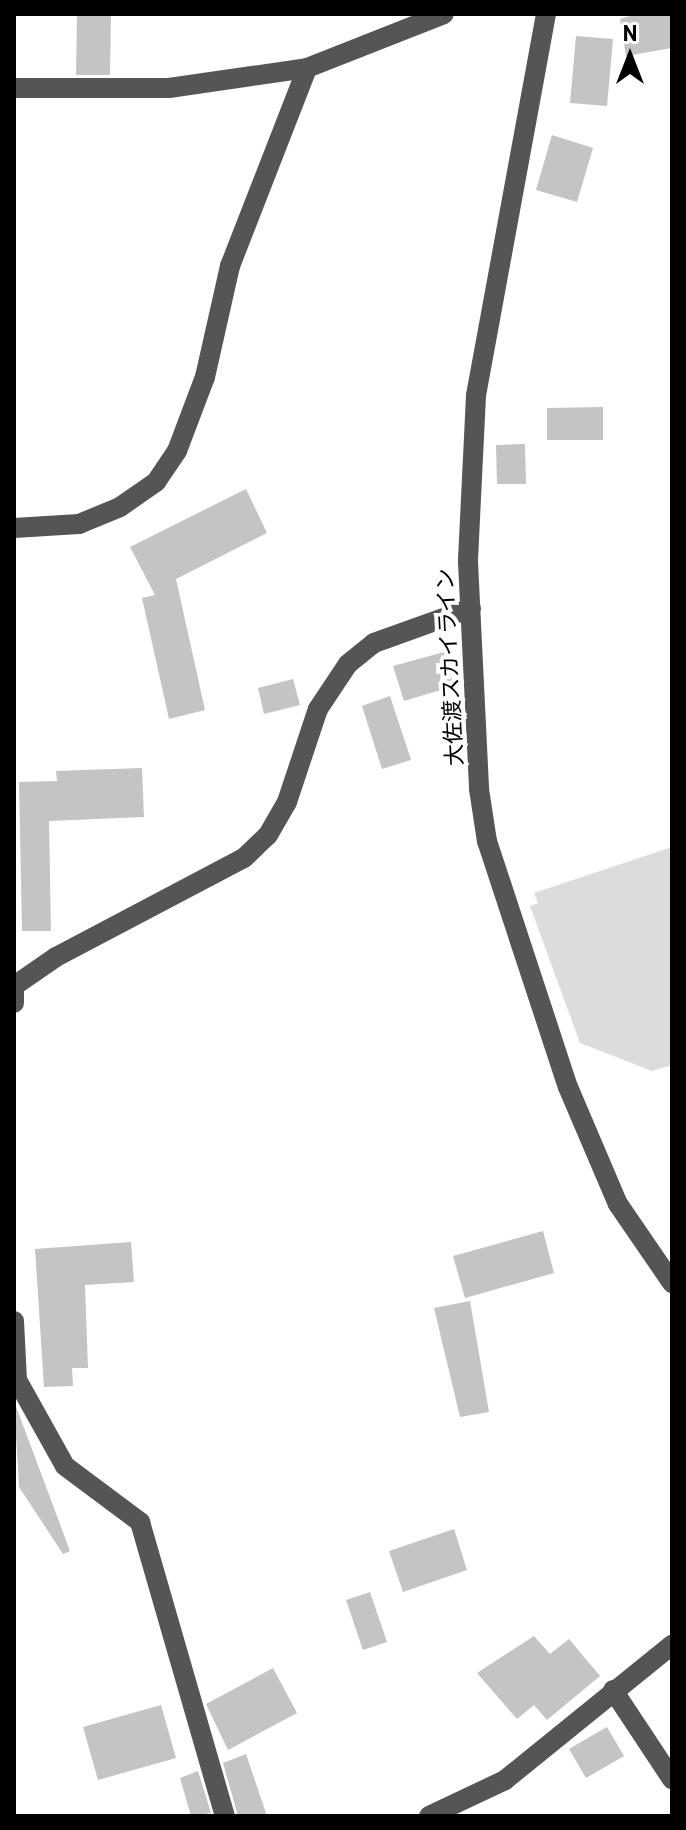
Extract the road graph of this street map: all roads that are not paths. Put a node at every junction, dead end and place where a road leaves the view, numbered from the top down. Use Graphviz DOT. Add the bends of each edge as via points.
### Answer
graph roads {
  1 [pos="444,14"];
  2 [pos="546,14"];
  3 [pos="307,68"];
  4 [pos="14,88"];
  5 [pos="14,528"];
  6 [pos="471,608"];
  7 [pos="14,1003"];
  8 [pos="672,1283"];
  9 [pos="14,1321"];
  10 [pos="672,1645"];
  11 [pos="613,1690"];
  12 [pos="672,1779"];
  13 [pos="225,1816"];
  14 [pos="429,1816"];
  1 -- 3 [label="street"];
  2 -- 6 [label="street, 大佐渡スカイライン" via="476,396"];
  3 -- 4 [label="street" via="169,88"];
  3 -- 5 [label="street" via="230,266 205,377 177,451 156,482 120,507 79,524"];
  6 -- 7 [label="street" via="374,643 348,664 318,709 287,802 268,835 244,858 56,957 14,986"];
  6 -- 8 [label="street, 大佐渡スカイライン" via="487,841 597,1162"];
  9 -- 13 [label="street" via="17,1380 65,1466 140,1522"];
  10 -- 11 [label="street"];
  11 -- 12 [label="street"];
  11 -- 14 [label="street" via="505,1780"];
}
